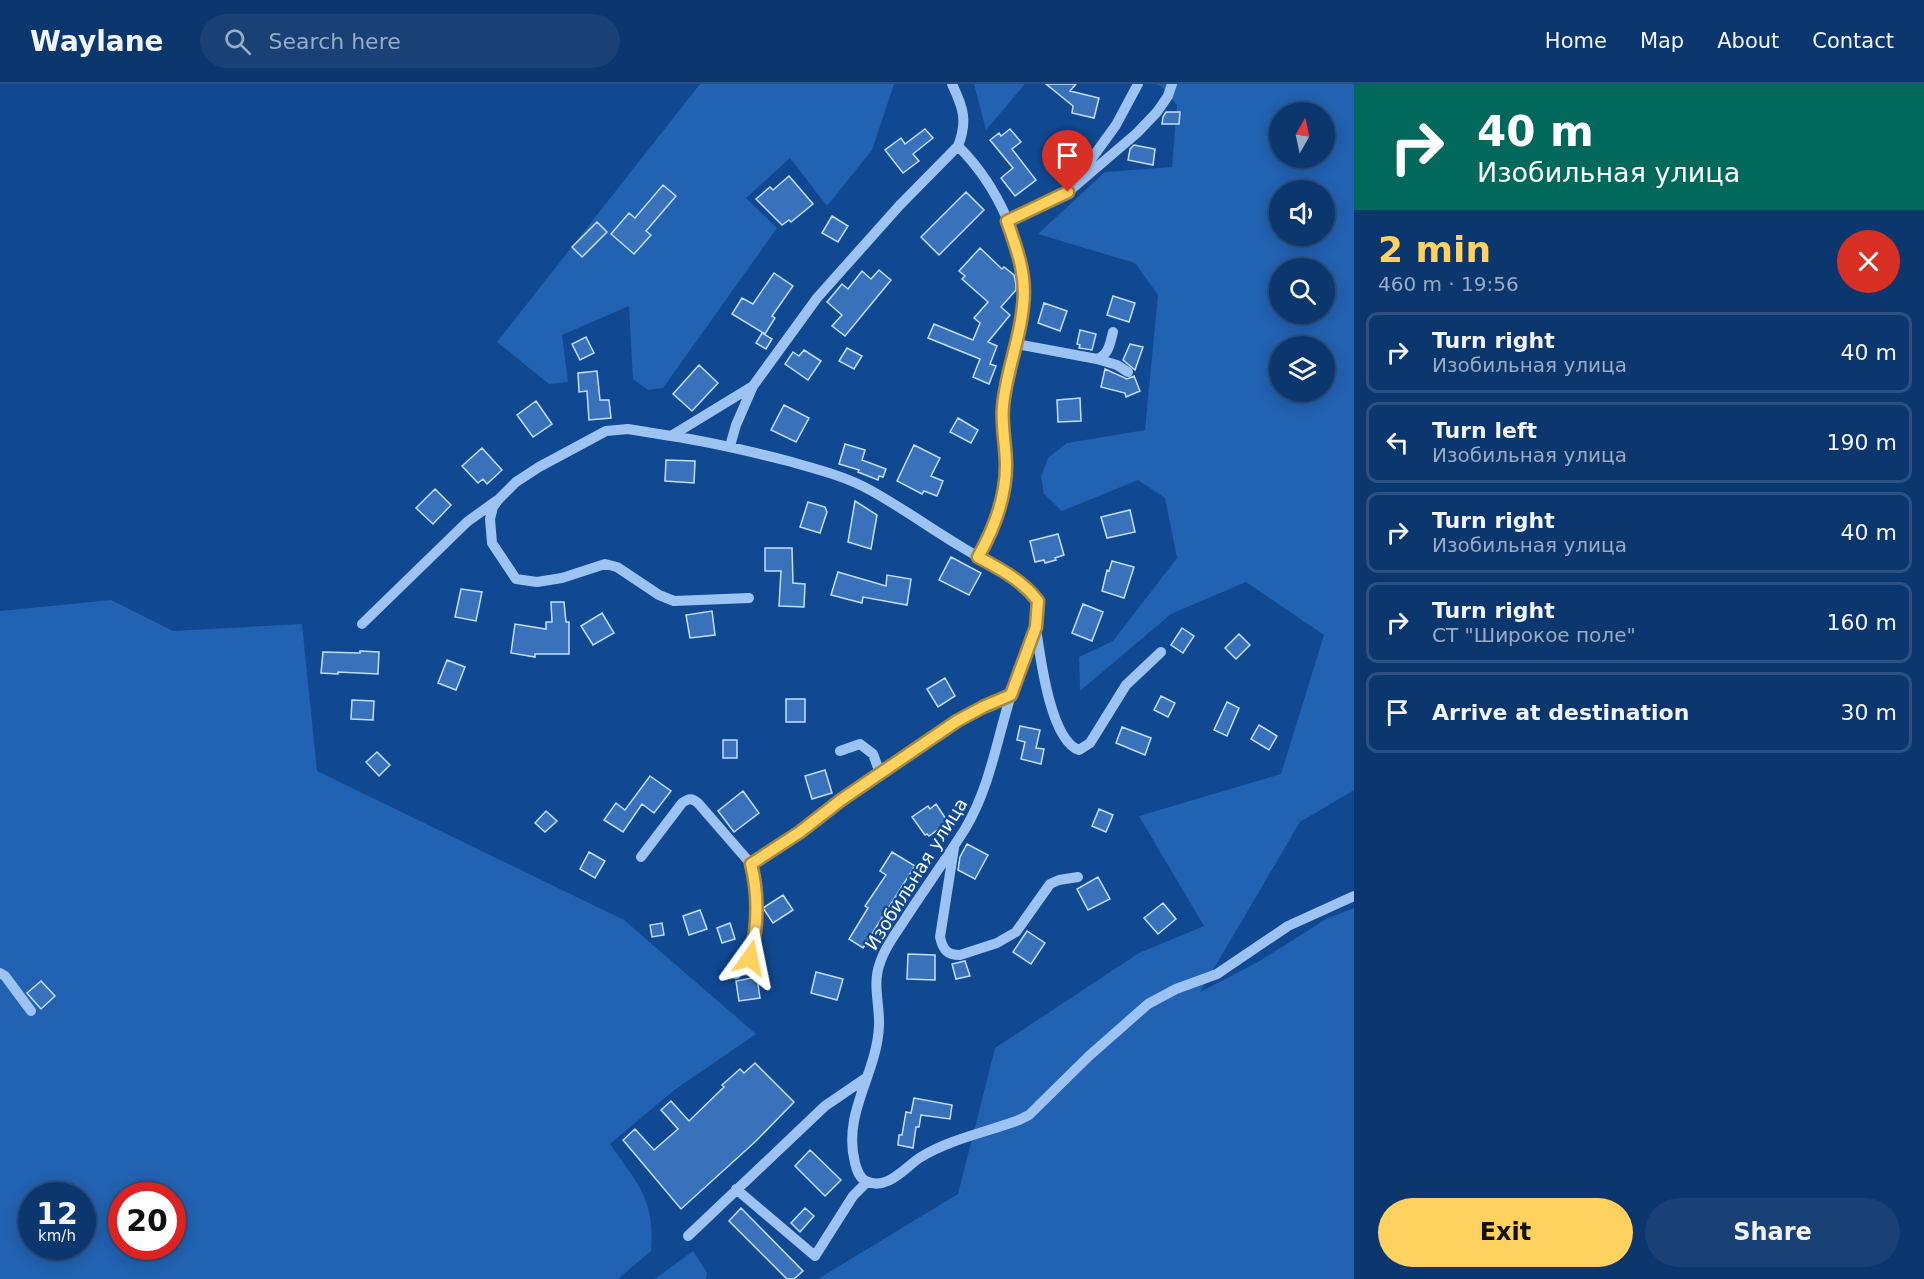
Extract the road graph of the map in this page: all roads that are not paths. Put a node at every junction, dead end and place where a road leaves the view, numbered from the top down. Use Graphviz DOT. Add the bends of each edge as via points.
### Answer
graph roads {
  1 [pos="952,84"];
  2 [pos="1138,84"];
  3 [pos="1172,84"];
  4 [pos="958,146"];
  5 [pos="1068,192"];
  6 [pos="1007,221"];
  7 [pos="1113,332"];
  8 [pos="1016,344"];
  9 [pos="1097,359"];
  10 [pos="1128,372"];
  11 [pos="753,386"];
  12 [pos="671,436"];
  13 [pos="730,446"];
  14 [pos="498,500"];
  15 [pos="978,557"];
  16 [pos="749,598"];
  17 [pos="362,624"];
  18 [pos="1036,627"];
  19 [pos="1161,652"];
  20 [pos="1011,695"];
  21 [pos="840,751"];
  22 [pos="880,773"];
  23 [pos="954,844"];
  24 [pos="641,857"];
  25 [pos="751,864"];
  26 [pos="1078,877"];
  27 [pos="1354,896"];
  28 [pos="0,973"];
  29 [pos="736,974"];
  30 [pos="31,1011"];
  31 [pos="868,1076"];
  32 [pos="863,1179"];
  33 [pos="736,1190"];
  34 [pos="688,1236"];
  1 -- 4 [label="street" via="964,115"];
  2 -- 5 [label="street" via="1116,125"];
  3 -- 5 [label="street" via="1157,112 1137,133"];
  4 -- 6 [label="street" via="986,179"];
  4 -- 11 [label="street" via="817,298"];
  5 -- 6 [label="street"];
  6 -- 8 [label="street" via="1023,284"];
  7 -- 9 [label="street" via="1108,349"];
  8 -- 9 [label="street"];
  8 -- 15 [label="street" via="1003,406 1004,488 999,512"];
  9 -- 10 [label="street"];
  11 -- 12 [label="street"];
  11 -- 13 [label="street"];
  12 -- 13 [label="street, Изобильная улица"];
  12 -- 14 [label="street, Изобильная улица" via="628,429 597,434 538,467"];
  13 -- 15 [label="street, Изобильная улица" via="861,485"];
  14 -- 16 [label="street" via="490,519 492,543 516,579 537,582 562,578 605,564 617,567 674,601"];
  14 -- 17 [label="street, Изобильная улица" via="467,522"];
  15 -- 18 [label="street, Изобильная улица" via="1029,590 1038,601"];
  18 -- 19 [label="street" via="1054,716 1063,735 1079,750 1090,743 1126,685"];
  18 -- 20 [label="street, Изобильная улица"];
  20 -- 22 [label="street" via="957,721"];
  20 -- 23 [label="street, Изобильная улица" via="979,806"];
  21 -- 22 [label="street" via="860,744 873,754"];
  22 -- 25 [label="street"];
  23 -- 26 [label="street" via="940,937 946,952 953,955 1007,938 1016,932 1050,884"];
  23 -- 31 [label="street, Изобильная улица" via="879,964 879,1028"];
  24 -- 25 [label="street" via="688,798 698,803"];
  25 -- 29 [label="street" via="757,903 756,934 750,958"];
  27 -- 32 [label="street" via="1288,926 1217,974 1148,1004 1019,1120 944,1146 885,1182 875,1184"];
  28 -- 30 [label="street"];
  31 -- 32 [label="street, Изобильная улица" via="852,1128 853,1153"];
  31 -- 33 [label="street" via="825,1106"];
  32 -- 33 [label="street" via="815,1256"];
  33 -- 34 [label="street"];
}
